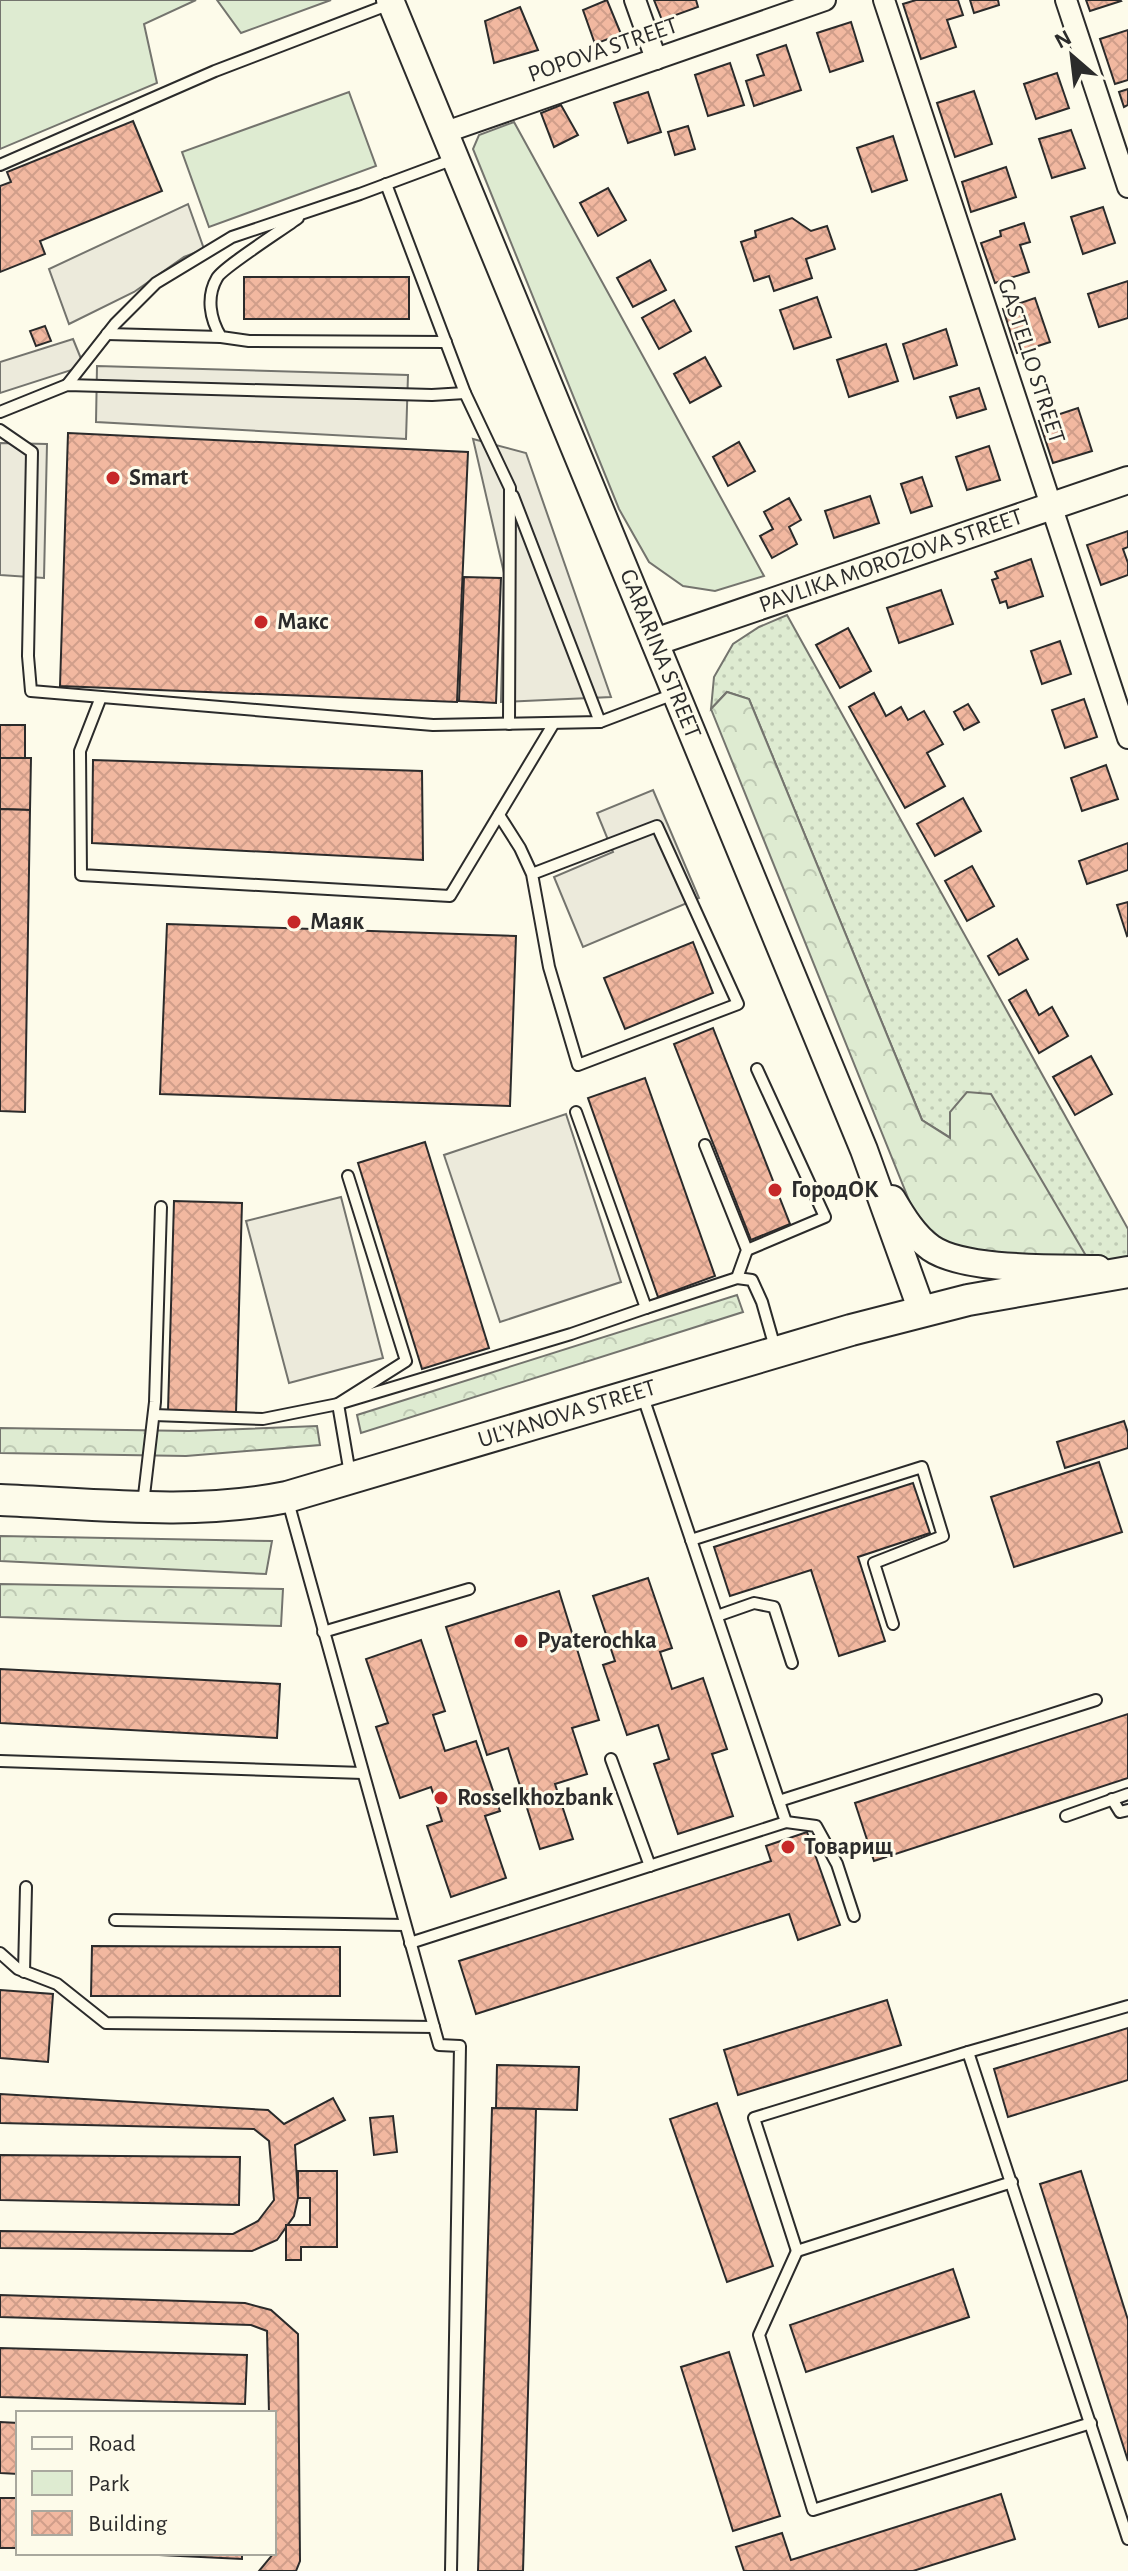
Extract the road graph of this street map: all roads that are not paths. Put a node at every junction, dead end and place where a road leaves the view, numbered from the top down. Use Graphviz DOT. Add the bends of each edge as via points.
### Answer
graph roads {
  1 [pos="635,0"];
  2 [pos="825,0"];
  3 [pos="884,0"];
  4 [pos="1066,0"];
  5 [pos="390,2"];
  6 [pos="656,59"];
  7 [pos="443,133"];
  8 [pos="454,159"];
  9 [pos="0,165"];
  10 [pos="386,184"];
  11 [pos="1128,187"];
  12 [pos="306,213"];
  13 [pos="107,334"];
  14 [pos="221,337"];
  15 [pos="446,342"];
  16 [pos="67,385"];
  17 [pos="465,393"];
  18 [pos="0,412"];
  19 [pos="0,430"];
  20 [pos="1128,480"];
  21 [pos="510,488"];
  22 [pos="1051,506"];
  23 [pos="655,642"];
  24 [pos="676,693"];
  25 [pos="101,697"];
  26 [pos="600,722"];
  27 [pos="554,723"];
  28 [pos="509,724"];
  29 [pos="1128,738"];
  30 [pos="499,815"];
  31 [pos="532,874"];
  32 [pos="757,1069"];
  33 [pos="576,1112"];
  34 [pos="705,1145"];
  35 [pos="864,1150"];
  36 [pos="348,1176"];
  37 [pos="161,1207"];
  38 [pos="747,1250"];
  39 [pos="1128,1271"];
  40 [pos="737,1278"];
  41 [pos="646,1308"];
  42 [pos="922,1311"];
  43 [pos="776,1352"];
  44 [pos="641,1392"];
  45 [pos="338,1404"];
  46 [pos="154,1415"];
  47 [pos="352,1478"];
  48 [pos="287,1497"];
  49 [pos="0,1500"];
  50 [pos="143,1506"];
  51 [pos="691,1540"];
  52 [pos="469,1589"];
  53 [pos="717,1616"];
  54 [pos="893,1624"];
  55 [pos="323,1632"];
  56 [pos="792,1663"];
  57 [pos="1096,1700"];
  58 [pos="611,1759"];
  59 [pos="0,1761"];
  60 [pos="363,1773"];
  61 [pos="1128,1794"];
  62 [pos="1112,1799"];
  63 [pos="779,1801"];
  64 [pos="1128,1810"];
  65 [pos="1066,1816"];
  66 [pos="786,1822"];
  67 [pos="650,1866"];
  68 [pos="26,1887"];
  69 [pos="854,1916"];
  70 [pos="115,1920"];
  71 [pos="405,1925"];
  72 [pos="410,1943"];
  73 [pos="0,1953"];
  74 [pos="24,1972"];
  75 [pos="1128,2006"];
  76 [pos="434,2027"];
  77 [pos="968,2052"];
  78 [pos="1012,2182"];
  79 [pos="797,2251"];
  80 [pos="1091,2423"];
  81 [pos="1128,2539"];
  82 [pos="451,2571"];
  1 -- 6 [label="street"];
  2 -- 6 [label="street, POPOVA STREET"];
  3 -- 22 [label="street, GASTELLO STREET"];
  4 -- 11 [label="street"];
  5 -- 7 [label="street, GARARINA STREET"];
  5 -- 9 [label="lane"];
  6 -- 7 [label="street, POPOVA STREET"];
  7 -- 8 [label="street, GARARINA STREET"];
  8 -- 10 [label="lane"];
  8 -- 23 [label="street, GARARINA STREET"];
  10 -- 12 [label="lane"];
  10 -- 15 [label="lane"];
  12 -- 13 [label="lane" via="232,237 167,276"];
  12 -- 14 [label="lane" via="218,275 209,301 213,326"];
  13 -- 14 [label="lane"];
  13 -- 16 [label="lane"];
  14 -- 15 [label="lane"];
  15 -- 17 [label="lane"];
  16 -- 17 [label="lane"];
  16 -- 18 [label="lane"];
  17 -- 21 [label="lane"];
  19 -- 25 [label="lane" via="32,452 31,691"];
  20 -- 22 [label="street, PAVLIKA MOROZOVA STREET"];
  21 -- 26 [label="lane"];
  21 -- 28 [label="lane"];
  22 -- 23 [label="street, PAVLIKA MOROZOVA STREET"];
  22 -- 29 [label="street, GASTELLO STREET"];
  23 -- 24 [label="street, GARARINA STREET"];
  24 -- 26 [label="lane"];
  24 -- 35 [label="street, GARARINA STREET"];
  25 -- 28 [label="lane" via="433,725"];
  25 -- 30 [label="lane" via="80,751 81,875 450,896"];
  26 -- 27 [label="lane"];
  27 -- 28 [label="lane"];
  27 -- 30 [label="lane"];
  30 -- 31 [label="lane"];
  31 -- 31 [label="lane" via="549,967 578,1065 738,1004 657,826"];
  32 -- 38 [label="lane" via="825,1217"];
  33 -- 41 [label="lane"];
  34 -- 38 [label="lane"];
  35 -- 39 [label="street" via="897,1208 933,1249 960,1260"];
  35 -- 42 [label="street, GARARINA STREET"];
  36 -- 45 [label="lane" via="406,1361"];
  37 -- 46 [label="lane"];
  38 -- 40 [label="lane"];
  39 -- 42 [label="main road, UL'YANOVA STREET"];
  40 -- 41 [label="lane"];
  40 -- 43 [label="lane" via="752,1280"];
  41 -- 45 [label="lane"];
  42 -- 43 [label="main road, UL'YANOVA STREET"];
  43 -- 44 [label="main road, UL'YANOVA STREET"];
  44 -- 47 [label="main road, UL'YANOVA STREET"];
  44 -- 51 [label="lane"];
  45 -- 46 [label="lane" via="263,1419"];
  45 -- 47 [label="lane"];
  46 -- 50 [label="lane"];
  47 -- 48 [label="main road, UL'YANOVA STREET"];
  48 -- 50 [label="main road, UL'YANOVA STREET" via="246,1506"];
  48 -- 55 [label="lane"];
  49 -- 50 [label="main road, UL'YANOVA STREET"];
  51 -- 53 [label="lane"];
  51 -- 54 [label="lane" via="922,1467 943,1536 874,1563"];
  52 -- 55 [label="lane"];
  53 -- 56 [label="lane" via="754,1603 774,1607"];
  53 -- 63 [label="lane"];
  55 -- 60 [label="lane"];
  57 -- 63 [label="lane"];
  58 -- 67 [label="lane"];
  59 -- 60 [label="lane"];
  60 -- 71 [label="lane"];
  61 -- 62 [label="lane"];
  62 -- 64 [label="lane" via="1120,1812"];
  62 -- 65 [label="lane"];
  63 -- 66 [label="lane"];
  66 -- 67 [label="lane"];
  66 -- 69 [label="lane" via="816,1826 837,1864"];
  67 -- 72 [label="lane"];
  68 -- 74 [label="lane"];
  70 -- 71 [label="lane"];
  71 -- 72 [label="lane"];
  72 -- 76 [label="lane"];
  73 -- 74 [label="lane"];
  74 -- 76 [label="lane" via="57,1984 106,2023"];
  75 -- 77 [label="lane"];
  76 -- 82 [label="lane" via="439,2045 460,2046"];
  77 -- 78 [label="lane"];
  77 -- 79 [label="lane" via="754,2118"];
  78 -- 79 [label="lane"];
  78 -- 80 [label="lane"];
  79 -- 80 [label="lane" via="759,2335 813,2510"];
  80 -- 81 [label="lane"];
}
